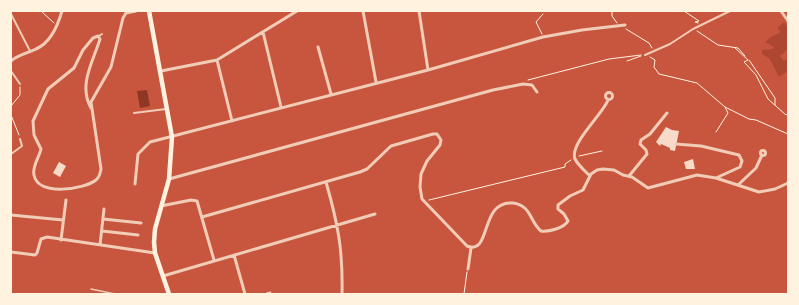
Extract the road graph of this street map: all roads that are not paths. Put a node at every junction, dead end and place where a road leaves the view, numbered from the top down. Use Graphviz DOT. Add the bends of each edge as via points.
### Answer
graph roads {
  1 [pos="62,11"];
  2 [pos="136,11"];
  3 [pos="149,11"];
  4 [pos="296,11"];
  5 [pos="363,11"];
  6 [pos="419,11"];
  7 [pos="730,11"];
  8 [pos="781,11"];
  9 [pos="11,14"];
  10 [pos="788,21"];
  11 [pos="625,26"];
  12 [pos="263,32"];
  13 [pos="318,47"];
  14 [pos="30,51"];
  15 [pos="644,55"];
  16 [pos="217,60"];
  17 [pos="11,62"];
  18 [pos="428,70"];
  19 [pos="11,71"];
  20 [pos="161,71"];
  21 [pos="376,82"];
  22 [pos="20,84"];
  23 [pos="537,92"];
  24 [pos="331,94"];
  25 [pos="608,100"];
  26 [pos="281,107"];
  27 [pos="91,108"];
  28 [pos="167,108"];
  29 [pos="134,113"];
  30 [pos="668,113"];
  31 [pos="232,121"];
  32 [pos="172,137"];
  33 [pos="20,139"];
  34 [pos="676,144"];
  35 [pos="11,154"];
  36 [pos="762,155"];
  37 [pos="590,176"];
  38 [pos="629,176"];
  39 [pos="716,178"];
  40 [pos="169,179"];
  41 [pos="326,182"];
  42 [pos="788,183"];
  43 [pos="135,184"];
  44 [pos="738,185"];
  45 [pos="66,200"];
  46 [pos="161,206"];
  47 [pos="104,208"];
  48 [pos="375,214"];
  49 [pos="11,215"];
  50 [pos="202,216"];
  51 [pos="103,219"];
  52 [pos="63,220"];
  53 [pos="141,224"];
  54 [pos="338,225"];
  55 [pos="102,231"];
  56 [pos="138,235"];
  57 [pos="61,240"];
  58 [pos="100,245"];
  59 [pos="471,248"];
  60 [pos="11,252"];
  61 [pos="155,253"];
  62 [pos="234,255"];
  63 [pos="214,260"];
  64 [pos="468,270"];
  65 [pos="163,276"];
  66 [pos="91,289"];
  67 [pos="115,294"];
  68 [pos="168,294"];
  69 [pos="245,294"];
  70 [pos="342,294"];
  1 -- 14 [label="street" via="46,42"];
  2 -- 27 [label="street" via="126,13 122,18 111,67 92,98"];
  3 -- 20 [label="main road"];
  4 -- 12 [label="street"];
  5 -- 21 [label="street"];
  6 -- 18 [label="street"];
  7 -- 15 [label="street" via="693,29 670,44"];
  8 -- 10 [label="street"];
  9 -- 14 [label="street"];
  11 -- 18 [label="street" via="543,37"];
  12 -- 16 [label="street"];
  12 -- 26 [label="street"];
  13 -- 24 [label="street"];
  14 -- 17 [label="street"];
  16 -- 20 [label="street"];
  16 -- 31 [label="street"];
  18 -- 21 [label="street"];
  19 -- 22 [label="street"];
  20 -- 28 [label="main road"];
  21 -- 24 [label="street"];
  23 -- 40 [label="street" via="532,85 523,84 493,90"];
  24 -- 26 [label="street"];
  25 -- 37 [label="street" via="584,133 575,158"];
  26 -- 31 [label="street"];
  27 -- 27 [label="street" via="101,169 98,178 92,183 62,189 40,186 34,173 41,151 34,135 34,118 48,89 74,68 85,47 93,38 101,35 86,83 86,96"];
  28 -- 29 [label="street"];
  28 -- 32 [label="main road"];
  30 -- 38 [label="street" via="650,134 641,140 640,144 647,154"];
  31 -- 32 [label="street"];
  32 -- 40 [label="main road"];
  32 -- 43 [label="street" via="150,142 140,150"];
  33 -- 35 [label="street" via="22,146"];
  34 -- 39 [label="street" via="704,147 742,157 740,166"];
  36 -- 44 [label="street" via="756,168"];
  37 -- 38 [label="street" via="595,171 603,169"];
  37 -- 59 [label="street" via="583,190 558,205 558,209 568,221 564,226 541,231 527,210 518,204 509,204 493,211 482,243"];
  38 -- 39 [label="street" via="648,188 697,175"];
  39 -- 44 [label="street"];
  40 -- 46 [label="main road"];
  41 -- 50 [label="street"];
  41 -- 54 [label="street"];
  41 -- 59 [label="street" via="367,169 386,150 398,143 436,134 440,138 440,145 421,174 423,201"];
  42 -- 44 [label="street" via="760,192"];
  45 -- 52 [label="street"];
  46 -- 50 [label="street" via="194,200 199,204"];
  46 -- 61 [label="main road" via="154,236"];
  47 -- 51 [label="street"];
  48 -- 54 [label="street"];
  49 -- 52 [label="street"];
  50 -- 63 [label="street"];
  51 -- 53 [label="street"];
  51 -- 55 [label="street"];
  52 -- 57 [label="street"];
  54 -- 62 [label="street"];
  54 -- 70 [label="street" via="343,260"];
  55 -- 56 [label="street"];
  55 -- 58 [label="street"];
  57 -- 58 [label="street"];
  57 -- 60 [label="street" via="43,238 35,255"];
  58 -- 61 [label="street"];
  59 -- 64 [label="street"];
  61 -- 65 [label="main road"];
  62 -- 63 [label="street"];
  62 -- 69 [label="street"];
  63 -- 65 [label="street"];
  65 -- 68 [label="main road"];
  66 -- 67 [label="lane"];
}
